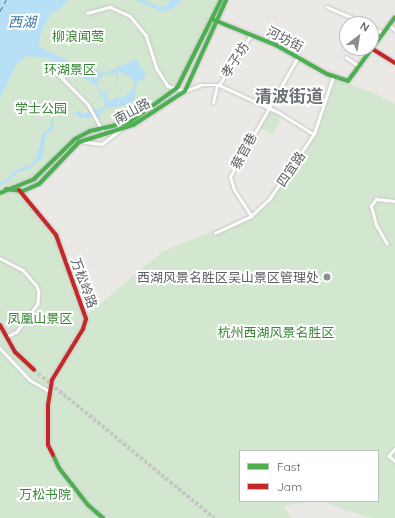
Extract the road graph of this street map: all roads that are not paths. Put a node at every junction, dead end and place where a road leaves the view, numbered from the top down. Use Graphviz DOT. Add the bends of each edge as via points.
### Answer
graph roads {
  1 [pos="221,0"];
  2 [pos="226,0"];
  3 [pos="327,7"];
  4 [pos="87,13"];
  5 [pos="348,16"];
  6 [pos="395,17"];
  7 [pos="211,19"];
  8 [pos="218,21"];
  9 [pos="389,25"];
  10 [pos="395,30"];
  11 [pos="379,31"];
  12 [pos="382,33"];
  13 [pos="251,34"];
  14 [pos="379,37"];
  15 [pos="379,53"];
  16 [pos="366,56"];
  17 [pos="298,57"];
  18 [pos="346,57"];
  19 [pos="395,62"];
  20 [pos="48,64"];
  21 [pos="359,66"];
  22 [pos="333,77"];
  23 [pos="218,86"];
  24 [pos="177,88"];
  25 [pos="185,91"];
  26 [pos="213,103"];
  27 [pos="267,107"];
  28 [pos="128,122"];
  29 [pos="102,129"];
  30 [pos="119,131"];
  31 [pos="314,134"];
  32 [pos="79,142"];
  33 [pos="19,185"];
  34 [pos="6,189"];
  35 [pos="18,192"];
  36 [pos="0,193"];
  37 [pos="395,201"];
  38 [pos="251,216"];
  39 [pos="215,233"];
  40 [pos="387,244"];
  41 [pos="0,258"];
  42 [pos="0,325"];
  43 [pos="7,337"];
  44 [pos="0,348"];
  45 [pos="34,370"];
  46 [pos="49,391"];
  47 [pos="395,449"];
  48 [pos="395,461"];
  49 [pos="102,518"];
  1 -- 7 [label="street, 南山路"];
  2 -- 8 [label="street"];
  3 -- 5 [label="street"];
  4 -- 24 [label="street" via="110,7 130,16 146,35 162,78 168,86"];
  6 -- 9 [label="street"];
  7 -- 8 [label="street, 河坊街"];
  7 -- 24 [label="street, 南山路"];
  8 -- 13 [label="street, 河坊街"];
  8 -- 25 [label="street"];
  9 -- 10 [label="street"];
  9 -- 12 [label="street"];
  11 -- 12 [label="street"];
  12 -- 14 [label="street"];
  13 -- 17 [label="street, 河坊街"];
  13 -- 23 [label="street, 孝子坊"];
  15 -- 19 [label="street"];
  16 -- 21 [label="street"];
  17 -- 22 [label="street, 河坊街"];
  17 -- 27 [label="street"];
  18 -- 21 [label="street"];
  20 -- 29 [label="street" via="88,104"];
  21 -- 22 [label="street, 河坊街" via="348,81"];
  22 -- 31 [label="street, 四宜路"];
  23 -- 25 [label="street" via="201,85"];
  23 -- 26 [label="street, 孝子坊"];
  23 -- 27 [label="street"];
  24 -- 25 [label="street"];
  24 -- 28 [label="street, 南山路" via="155,106"];
  25 -- 30 [label="street, 南山路" via="133,125"];
  27 -- 31 [label="street"];
  27 -- 38 [label="street, 蔡官巷" via="230,179"];
  28 -- 29 [label="street, 南山路"];
  28 -- 30 [label="street"];
  29 -- 33 [label="street, 南山路" via="90,131 74,140 34,179"];
  30 -- 32 [label="street, 南山路"];
  30 -- 32 [label="street" via="102,144"];
  31 -- 38 [label="street, 四宜路" via="270,198"];
  32 -- 35 [label="street" via="39,184"];
  33 -- 34 [label="street, 南山路"];
  33 -- 35 [label="street"];
  34 -- 35 [label="street"];
  34 -- 36 [label="street, 南山路"];
  35 -- 46 [label="street, 万松岭路" via="56,235 86,314 83,330 55,374"];
  37 -- 40 [label="street" via="376,199 371,206 376,225"];
  38 -- 39 [label="street, 四宜路"];
  41 -- 43 [label="street" via="23,270 39,292 38,304 17,332"];
  42 -- 43 [label="street"];
  43 -- 45 [label="street" via="15,352"];
  44 -- 46 [label="street" via="30,380"];
  46 -- 49 [label="street, 万松岭路" via="46,432 49,450 59,468 88,505"];
  47 -- 48 [label="street" via="389,456"];
}
